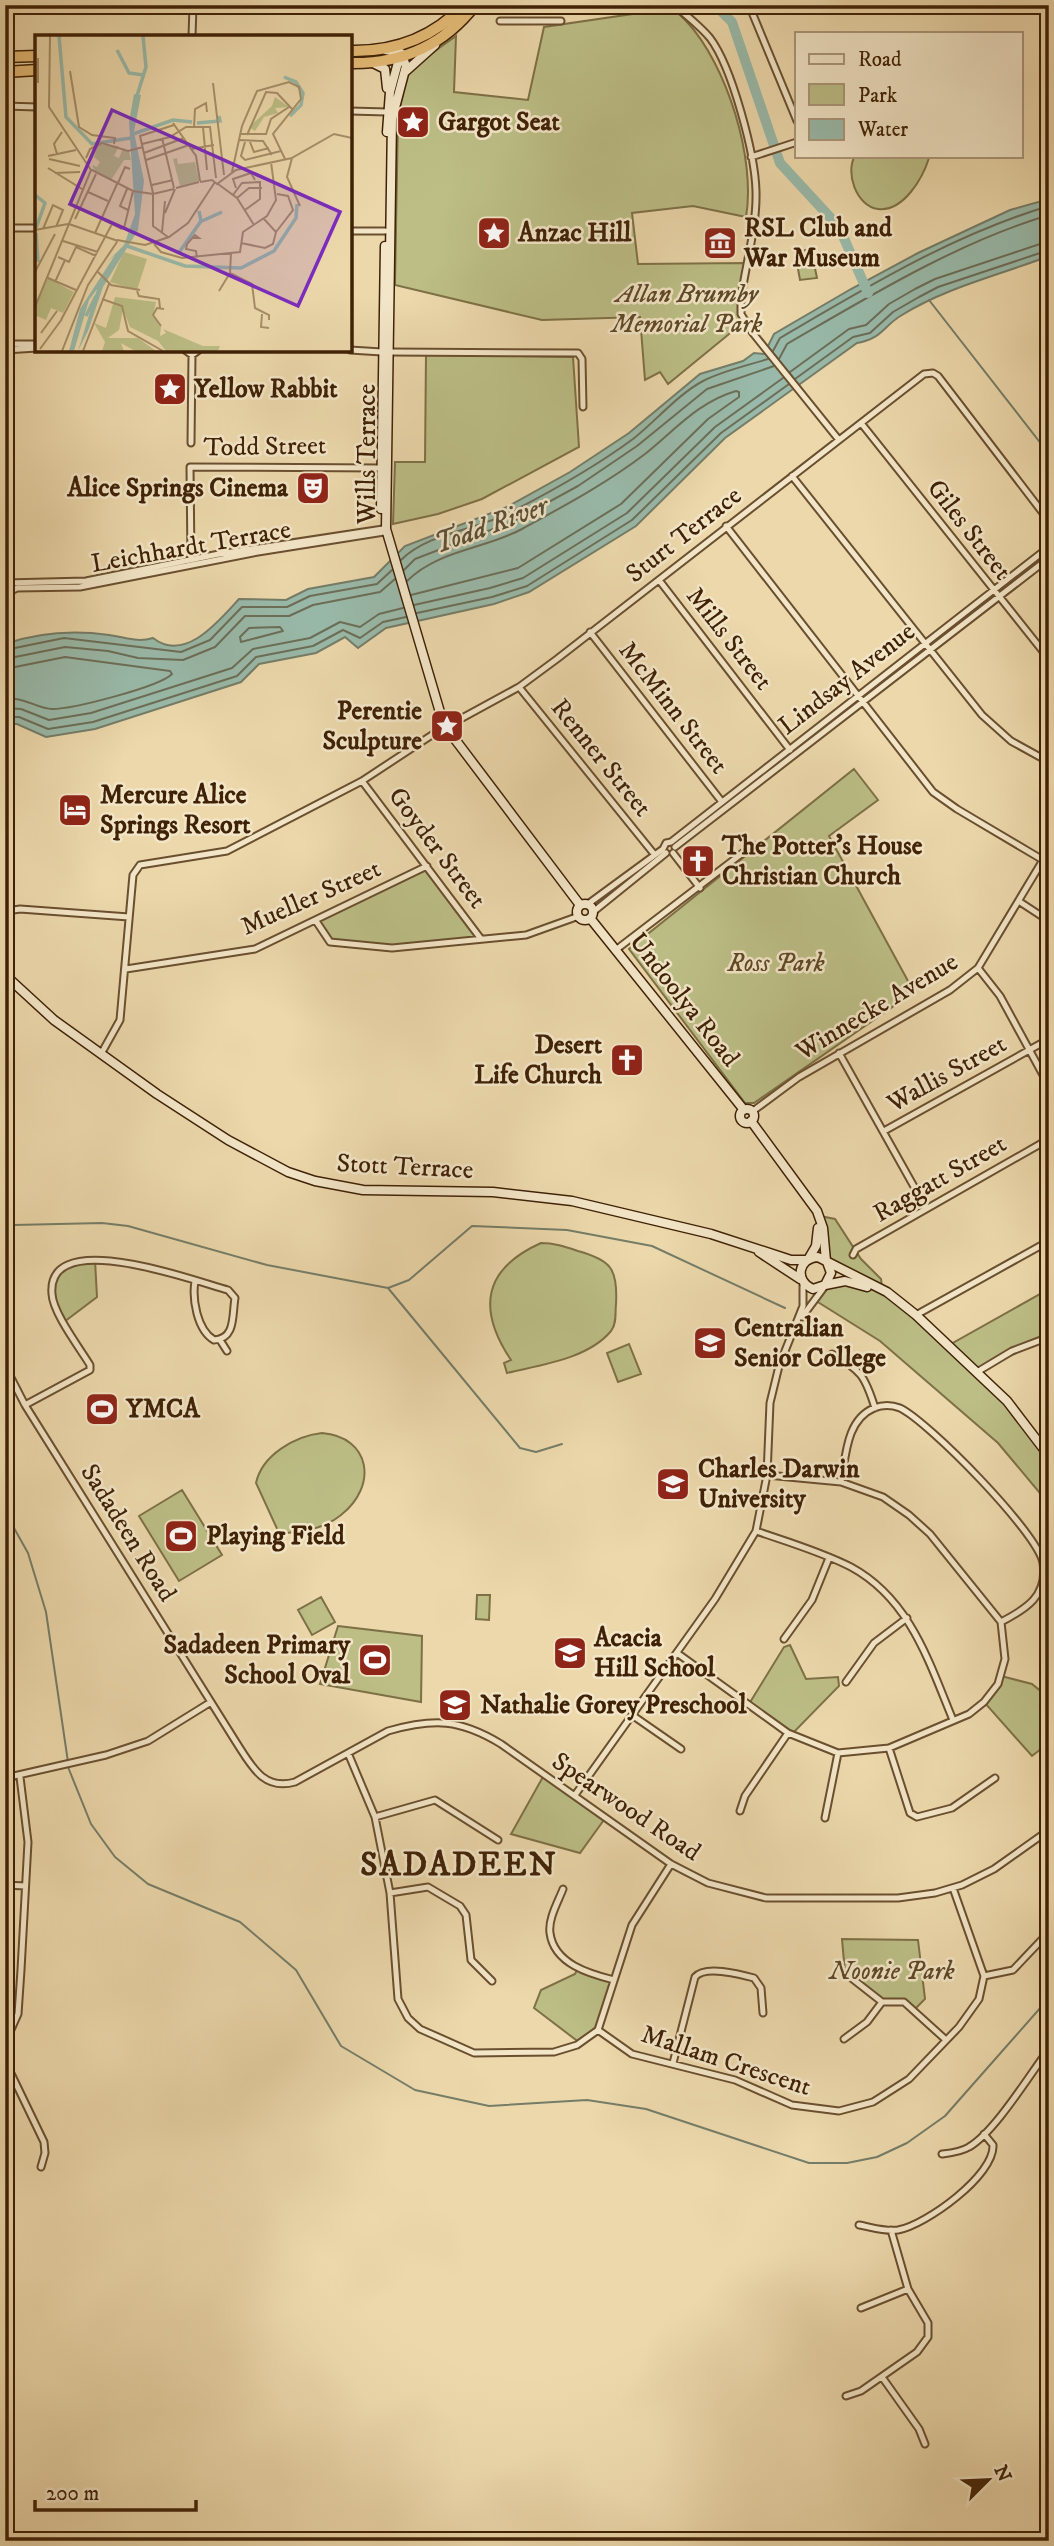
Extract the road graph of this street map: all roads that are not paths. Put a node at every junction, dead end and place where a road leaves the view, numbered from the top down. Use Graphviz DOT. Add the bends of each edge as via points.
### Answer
graph roads {
  1 [pos="193,5"];
  2 [pos="464,5"];
  3 [pos="475,5"];
  4 [pos="674,5"];
  5 [pos="749,5"];
  6 [pos="192,18"];
  7 [pos="500,21"];
  8 [pos="561,21"];
  9 [pos="448,34"];
  10 [pos="187,35"];
  11 [pos="192,35"];
  12 [pos="413,41"];
  13 [pos="384,50"];
  14 [pos="352,51"];
  15 [pos="35,56"];
  16 [pos="401,56"];
  17 [pos="5,57"];
  18 [pos="352,63"];
  19 [pos="368,63"];
  20 [pos="35,70"];
  21 [pos="5,72"];
  22 [pos="404,74"];
  23 [pos="5,106"];
  24 [pos="35,107"];
  25 [pos="352,111"];
  26 [pos="390,112"];
  27 [pos="795,116"];
  28 [pos="795,143"];
  29 [pos="751,157"];
  30 [pos="5,228"];
  31 [pos="35,228"];
  32 [pos="352,231"];
  33 [pos="388,231"];
  34 [pos="35,346"];
  35 [pos="5,347"];
  36 [pos="352,350"];
  37 [pos="188,352"];
  38 [pos="196,352"];
  39 [pos="386,352"];
  40 [pos="192,355"];
  41 [pos="583,407"];
  42 [pos="861,423"];
  43 [pos="839,439"];
  44 [pos="191,443"];
  45 [pos="384,468"];
  46 [pos="792,476"];
  47 [pos="1049,521"];
  48 [pos="726,526"];
  49 [pos="386,532"];
  50 [pos="1049,547"];
  51 [pos="1049,558"];
  52 [pos="192,562"];
  53 [pos="659,580"];
  54 [pos="5,583"];
  55 [pos="993,590"];
  56 [pos="5,594"];
  57 [pos="998,597"];
  58 [pos="590,632"];
  59 [pos="925,643"];
  60 [pos="930,650"];
  61 [pos="1049,659"];
  62 [pos="519,687"];
  63 [pos="857,697"];
  64 [pos="862,703"];
  65 [pos="442,719"];
  66 [pos="453,723"];
  67 [pos="438,732"];
  68 [pos="451,734"];
  69 [pos="789,749"];
  70 [pos="794,755"];
  71 [pos="1049,762"];
  72 [pos="362,781"];
  73 [pos="721,802"];
  74 [pos="725,808"];
  75 [pos="753,845"];
  76 [pos="670,849"];
  77 [pos="1049,850"];
  78 [pos="654,854"];
  79 [pos="1043,860"];
  80 [pos="427,866"];
  81 [pos="700,888"];
  82 [pos="1020,902"];
  83 [pos="588,910"];
  84 [pos="6,911"];
  85 [pos="579,916"];
  86 [pos="129,918"];
  87 [pos="316,921"];
  88 [pos="1049,921"];
  89 [pos="481,939"];
  90 [pos="617,949"];
  91 [pos="978,968"];
  92 [pos="126,969"];
  93 [pos="5,975"];
  94 [pos="1049,1039"];
  95 [pos="1029,1050"];
  96 [pos="839,1053"];
  97 [pos="100,1055"];
  98 [pos="1049,1086"];
  99 [pos="748,1110"];
  100 [pos="884,1131"];
  101 [pos="1049,1139"];
  102 [pos="809,1199"];
  103 [pos="926,1208"];
  104 [pos="1049,1241"];
  105 [pos="737,1242"];
  106 [pos="853,1255"];
  107 [pos="807,1259"];
  108 [pos="826,1261"];
  109 [pos="195,1282"];
  110 [pos="803,1282"];
  111 [pos="825,1286"];
  112 [pos="901,1303"];
  113 [pos="916,1315"];
  114 [pos="794,1332"];
  115 [pos="1049,1337"];
  116 [pos="220,1340"];
  117 [pos="227,1351"];
  118 [pos="832,1354"];
  119 [pos="5,1366"];
  120 [pos="977,1372"];
  121 [pos="25,1405"];
  122 [pos="875,1408"];
  123 [pos="1049,1456"];
  124 [pos="767,1475"];
  125 [pos="841,1482"];
  126 [pos="756,1531"];
  127 [pos="829,1558"];
  128 [pos="1046,1575"];
  129 [pos="907,1618"];
  130 [pos="1001,1622"];
  131 [pos="784,1639"];
  132 [pos="677,1653"];
  133 [pos="846,1682"];
  134 [pos="211,1702"];
  135 [pos="632,1715"];
  136 [pos="953,1720"];
  137 [pos="789,1733"];
  138 [pos="889,1748"];
  139 [pos="681,1749"];
  140 [pos="348,1753"];
  141 [pos="838,1753"];
  142 [pos="20,1777"];
  143 [pos="5,1778"];
  144 [pos="995,1778"];
  145 [pos="272,1784"];
  146 [pos="575,1795"];
  147 [pos="740,1811"];
  148 [pos="375,1817"];
  149 [pos="825,1818"];
  150 [pos="1049,1830"];
  151 [pos="498,1840"];
  152 [pos="671,1864"];
  153 [pos="5,1885"];
  154 [pos="25,1886"];
  155 [pos="953,1888"];
  156 [pos="563,1889"];
  157 [pos="390,1893"];
  158 [pos="1049,1932"];
  159 [pos="845,1973"];
  160 [pos="984,1976"];
  161 [pos="614,1980"];
  162 [pos="492,1981"];
  163 [pos="881,2001"];
  164 [pos="763,2013"];
  165 [pos="598,2030"];
  166 [pos="845,2039"];
  167 [pos="946,2040"];
  168 [pos="5,2043"];
  169 [pos="1049,2049"];
  170 [pos="5,2061"];
  171 [pos="673,2063"];
  172 [pos="984,2134"];
  173 [pos="942,2154"];
  174 [pos="41,2167"];
  175 [pos="859,2225"];
  176 [pos="891,2230"];
  177 [pos="908,2289"];
  178 [pos="861,2308"];
  179 [pos="882,2377"];
  180 [pos="846,2396"];
  181 [pos="925,2444"];
  1 -- 6 [label="street"];
  2 -- 12 [label="highway" via="441,26"];
  3 -- 9 [label="highway"];
  4 -- 29 [label="street" via="709,37 721,57"];
  5 -- 27 [label="street"];
  6 -- 10 [label="street"];
  6 -- 11 [label="street"];
  7 -- 8 [label="street"];
  9 -- 16 [label="highway"];
  9 -- 22 [label="main road"];
  12 -- 13 [label="highway"];
  12 -- 16 [label="main road"];
  13 -- 14 [label="highway"];
  13 -- 16 [label="main road"];
  15 -- 17 [label="highway"];
  16 -- 19 [label="highway"];
  16 -- 22 [label="main road, Wills Terrace"];
  16 -- 26 [label="main road, Wills Terrace"];
  18 -- 19 [label="highway"];
  19 -- 26 [label="main road" via="381,65 387,73"];
  20 -- 21 [label="highway"];
  22 -- 26 [label="main road, Wills Terrace"];
  23 -- 24 [label="street"];
  25 -- 26 [label="street"];
  26 -- 33 [label="main road, Wills Terrace"];
  28 -- 29 [label="street"];
  29 -- 43 [label="street" via="756,201 741,314"];
  30 -- 31 [label="street"];
  32 -- 33 [label="street"];
  33 -- 39 [label="main road, Wills Terrace"];
  34 -- 35 [label="street"];
  36 -- 39 [label="street"];
  37 -- 40 [label="street"];
  38 -- 40 [label="street"];
  39 -- 41 [label="street" via="578,353"];
  39 -- 45 [label="main road, Wills Terrace"];
  40 -- 44 [label="street"];
  42 -- 43 [label="street, Sturt Terrace"];
  42 -- 47 [label="street, Sturt Terrace" via="924,374 933,373"];
  42 -- 55 [label="street, Giles Street"];
  43 -- 46 [label="street, Sturt Terrace"];
  45 -- 49 [label="main road, Wills Terrace"];
  45 -- 52 [label="street, Todd Street" via="190,467"];
  46 -- 48 [label="street, Sturt Terrace"];
  46 -- 59 [label="street"];
  48 -- 53 [label="street, Sturt Terrace"];
  48 -- 63 [label="street"];
  49 -- 52 [label="street, Leichhardt Terrace"];
  49 -- 65 [label="main road"];
  50 -- 55 [label="street, Lindsay Avenue"];
  51 -- 57 [label="street, Lindsay Avenue"];
  52 -- 54 [label="street, Leichhardt Terrace" via="86,581"];
  52 -- 56 [label="street, Leichhardt Terrace" via="80,587 18,588"];
  53 -- 58 [label="street, Sturt Terrace"];
  53 -- 69 [label="street, Mills Street"];
  55 -- 57 [label="street, Giles Street"];
  55 -- 59 [label="street, Lindsay Avenue"];
  57 -- 60 [label="street, Lindsay Avenue"];
  57 -- 61 [label="street, Giles Street"];
  58 -- 62 [label="street, Sturt Terrace"];
  58 -- 73 [label="street, McMinn Street"];
  59 -- 60 [label="street"];
  59 -- 63 [label="street, Lindsay Avenue"];
  60 -- 64 [label="street, Lindsay Avenue"];
  60 -- 71 [label="street" via="995,728"];
  62 -- 66 [label="street, Sturt Terrace"];
  62 -- 78 [label="street, Renner Street"];
  63 -- 64 [label="street"];
  63 -- 69 [label="street, Lindsay Avenue"];
  64 -- 70 [label="street, Lindsay Avenue"];
  64 -- 79 [label="street" via="939,797"];
  65 -- 66 [label="main road"];
  65 -- 67 [label="main road"];
  66 -- 68 [label="main road"];
  67 -- 68 [label="main road"];
  67 -- 72 [label="street"];
  68 -- 83 [label="main road, Undoolya Road"];
  69 -- 70 [label="street, Mills Street"];
  69 -- 73 [label="street, Lindsay Avenue"];
  70 -- 74 [label="street, Lindsay Avenue"];
  72 -- 80 [label="street, Goyder Street"];
  72 -- 86 [label="street" via="227,851 140,865 134,875"];
  73 -- 74 [label="street, McMinn Street"];
  73 -- 76 [label="street, Lindsay Avenue"];
  74 -- 76 [label="street, Lindsay Avenue"];
  75 -- 81 [label="street"];
  76 -- 78 [label="street, Lindsay Avenue"];
  76 -- 81 [label="street"];
  76 -- 83 [label="street, Lindsay Avenue"];
  77 -- 79 [label="street, Winnecke Avenue"];
  78 -- 83 [label="street, Lindsay Avenue"];
  79 -- 82 [label="street, Winnecke Avenue"];
  80 -- 87 [label="street, Mueller Street"];
  80 -- 89 [label="street, Goyder Street"];
  81 -- 90 [label="street"];
  82 -- 88 [label="street"];
  82 -- 91 [label="street, Winnecke Avenue"];
  83 -- 85 [label="main road"];
  83 -- 90 [label="main road, Undoolya Road"];
  84 -- 86 [label="street" via="34,909"];
  85 -- 89 [label="street" via="526,935"];
  86 -- 92 [label="street"];
  87 -- 89 [label="street" via="330,942 344,946 392,948"];
  87 -- 92 [label="street, Mueller Street" via="255,949"];
  90 -- 99 [label="main road, Undoolya Road"];
  91 -- 95 [label="street" via="1000,996"];
  91 -- 96 [label="street, Winnecke Avenue" via="950,990"];
  92 -- 97 [label="street" via="120,1020"];
  93 -- 97 [label="main road, Stott Terrace"];
  94 -- 95 [label="street, Wallis Street"];
  95 -- 98 [label="street"];
  95 -- 100 [label="street, Wallis Street"];
  96 -- 99 [label="street, Winnecke Avenue"];
  96 -- 100 [label="street"];
  97 -- 105 [label="main road, Stott Terrace" via="250,1153 315,1181 374,1191 493,1192 549,1198"];
  99 -- 102 [label="main road, Undoolya Road" via="741,1119 751,1121"];
  100 -- 103 [label="street"];
  101 -- 103 [label="street, Raggatt Street"];
  102 -- 107 [label="main road" via="818,1236"];
  102 -- 108 [label="main road" via="822,1222"];
  103 -- 106 [label="street, Raggatt Street"];
  104 -- 113 [label="street"];
  105 -- 107 [label="main road, Stott Terrace" via="791,1260"];
  105 -- 110 [label="main road, Stott Terrace"];
  107 -- 108 [label="main road"];
  107 -- 110 [label="main road" via="800,1270"];
  108 -- 111 [label="main road" via="831,1273"];
  108 -- 112 [label="main road"];
  109 -- 116 [label="street" via="192,1297 206,1335"];
  109 -- 116 [label="street" via="229,1290 235,1298 230,1332"];
  109 -- 121 [label="street" via="113,1259 65,1266 54,1281 52,1295 90,1370"];
  110 -- 111 [label="main road" via="813,1289"];
  110 -- 114 [label="street" via="804,1300"];
  111 -- 112 [label="main road" via="857,1284"];
  111 -- 114 [label="street"];
  112 -- 113 [label="main road"];
  113 -- 120 [label="main road"];
  114 -- 124 [label="street" via="770,1403"];
  115 -- 120 [label="street" via="1012,1351"];
  116 -- 117 [label="street"];
  118 -- 122 [label="street" via="857,1368"];
  119 -- 121 [label="street, Sadadeen Road"];
  120 -- 123 [label="main road" via="1007,1401"];
  121 -- 134 [label="street, Sadadeen Road"];
  122 -- 125 [label="street" via="854,1426"];
  122 -- 128 [label="street" via="894,1406 910,1414 973,1470 1035,1544"];
  124 -- 125 [label="street"];
  124 -- 126 [label="street"];
  125 -- 130 [label="street" via="883,1497 909,1515 930,1534"];
  126 -- 127 [label="street"];
  126 -- 132 [label="street"];
  127 -- 129 [label="street" via="869,1579"];
  127 -- 131 [label="street" via="812,1600"];
  128 -- 130 [label="street" via="1034,1601"];
  129 -- 133 [label="street" via="874,1643"];
  129 -- 136 [label="street"];
  130 -- 136 [label="street" via="1005,1659 998,1684 979,1706"];
  132 -- 135 [label="street"];
  132 -- 137 [label="street"];
  134 -- 142 [label="street" via="148,1741"];
  134 -- 145 [label="street, Sadadeen Road" via="251,1766"];
  135 -- 139 [label="street"];
  135 -- 146 [label="street"];
  136 -- 138 [label="street"];
  137 -- 141 [label="street"];
  137 -- 147 [label="street"];
  138 -- 141 [label="street"];
  138 -- 144 [label="street" via="910,1813 917,1817 942,1813"];
  140 -- 145 [label="street, Spearwood Road" via="295,1782"];
  140 -- 146 [label="street, Spearwood Road" via="403,1727 433,1721 461,1724 492,1739"];
  140 -- 148 [label="street"];
  141 -- 149 [label="street"];
  142 -- 143 [label="street"];
  142 -- 154 [label="street" via="27,1826"];
  146 -- 152 [label="street, Spearwood Road"];
  148 -- 151 [label="street" via="435,1800"];
  148 -- 157 [label="street"];
  150 -- 155 [label="street, Spearwood Road" via="994,1869"];
  152 -- 155 [label="street, Spearwood Road" via="708,1883 766,1898 898,1898"];
  152 -- 161 [label="street" via="632,1925"];
  153 -- 154 [label="street"];
  154 -- 168 [label="street" via="18,2014"];
  155 -- 160 [label="street"];
  156 -- 161 [label="street" via="551,1922 552,1939 578,1970"];
  157 -- 162 [label="street" via="428,1887 460,1906 466,1915 471,1960"];
  157 -- 165 [label="street" via="395,1988 403,2010 420,2029 474,2053 492,2054 568,2048"];
  158 -- 160 [label="street" via="1013,1970"];
  159 -- 163 [label="street"];
  160 -- 167 [label="street, Mallam Crescent" via="974,2009"];
  161 -- 165 [label="street"];
  163 -- 166 [label="street" via="867,2022"];
  163 -- 167 [label="street" via="904,2002"];
  164 -- 171 [label="street" via="761,1988 754,1978 701,1971 695,1977"];
  165 -- 171 [label="street, Mallam Crescent" via="632,2054"];
  167 -- 171 [label="street, Mallam Crescent" via="897,2090 839,2111 792,2105 734,2080"];
  169 -- 172 [label="street"];
  170 -- 174 [label="street" via="44,2142"];
  172 -- 173 [label="street" via="967,2148"];
  172 -- 176 [label="street" via="993,2152 963,2192 929,2217"];
  175 -- 176 [label="street"];
  176 -- 177 [label="street"];
  177 -- 178 [label="street"];
  177 -- 179 [label="street" via="926,2319 928,2337 920,2351"];
  179 -- 180 [label="street"];
  179 -- 181 [label="street"];
}
